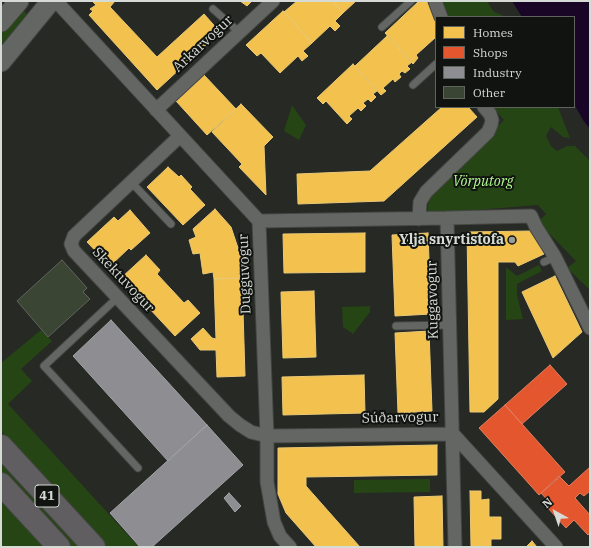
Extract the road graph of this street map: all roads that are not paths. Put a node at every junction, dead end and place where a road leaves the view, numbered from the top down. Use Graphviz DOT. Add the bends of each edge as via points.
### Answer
graph roads {
  1 [pos="4,1"];
  2 [pos="19,1"];
  3 [pos="51,1"];
  4 [pos="56,1"];
  5 [pos="273,1"];
  6 [pos="411,1"];
  7 [pos="435,1"];
  8 [pos="213,9"];
  9 [pos="1,10"];
  10 [pos="441,16"];
  11 [pos="1,22"];
  12 [pos="382,27"];
  13 [pos="239,32"];
  14 [pos="1,62"];
  15 [pos="435,65"];
  16 [pos="413,86"];
  17 [pos="485,108"];
  18 [pos="156,110"];
  19 [pos="180,136"];
  20 [pos="132,182"];
  21 [pos="448,218"];
  22 [pos="419,219"];
  23 [pos="258,221"];
  24 [pos="171,224"];
  25 [pos="118,298"];
  26 [pos="450,325"];
  27 [pos="396,326"];
  28 [pos="590,328"];
  29 [pos="452,434"];
  30 [pos="267,436"];
  31 [pos="1,446"];
  32 [pos="138,468"];
  33 [pos="1,484"];
  34 [pos="59,547"];
  35 [pos="94,547"];
  36 [pos="290,547"];
  37 [pos="455,547"];
  38 [pos="556,547"];
  1 -- 9 [label="street"];
  2 -- 11 [label="street"];
  3 -- 14 [label="street"];
  4 -- 18 [label="street, Dugguvogur"];
  5 -- 13 [label="street, Arkarvogur"];
  6 -- 12 [label="lane"];
  7 -- 10 [label="street"];
  8 -- 13 [label="lane"];
  13 -- 18 [label="street, Arkarvogur"];
  15 -- 16 [label="lane"];
  17 -- 22 [label="street" via="492,120 488,132 426,192 420,202"];
  18 -- 19 [label="street, Dugguvogur"];
  19 -- 20 [label="street, Skektuvogur"];
  19 -- 23 [label="street, Dugguvogur"];
  20 -- 24 [label="lane"];
  20 -- 25 [label="street, Skektuvogur" via="74,236 71,244 74,251"];
  21 -- 22 [label="street"];
  21 -- 26 [label="street, Kuggavogur"];
  21 -- 28 [label="street" via="531,216 549,260"];
  22 -- 23 [label="street"];
  23 -- 30 [label="street, Dugguvogur"];
  25 -- 30 [label="street, Skektuvogur" via="229,416 251,432"];
  25 -- 32 [label="lane" via="44,366"];
  26 -- 27 [label="lane"];
  26 -- 29 [label="street, Kuggavogur"];
  29 -- 30 [label="street, Súðarvogur"];
  29 -- 37 [label="street, Kuggavogur"];
  29 -- 38 [label="street, Súðarvogur"];
  30 -- 36 [label="street, Dugguvogur" via="267,482 274,522 280,536"];
  31 -- 35 [label="highway, 41"];
  33 -- 34 [label="highway, 41"];
}
